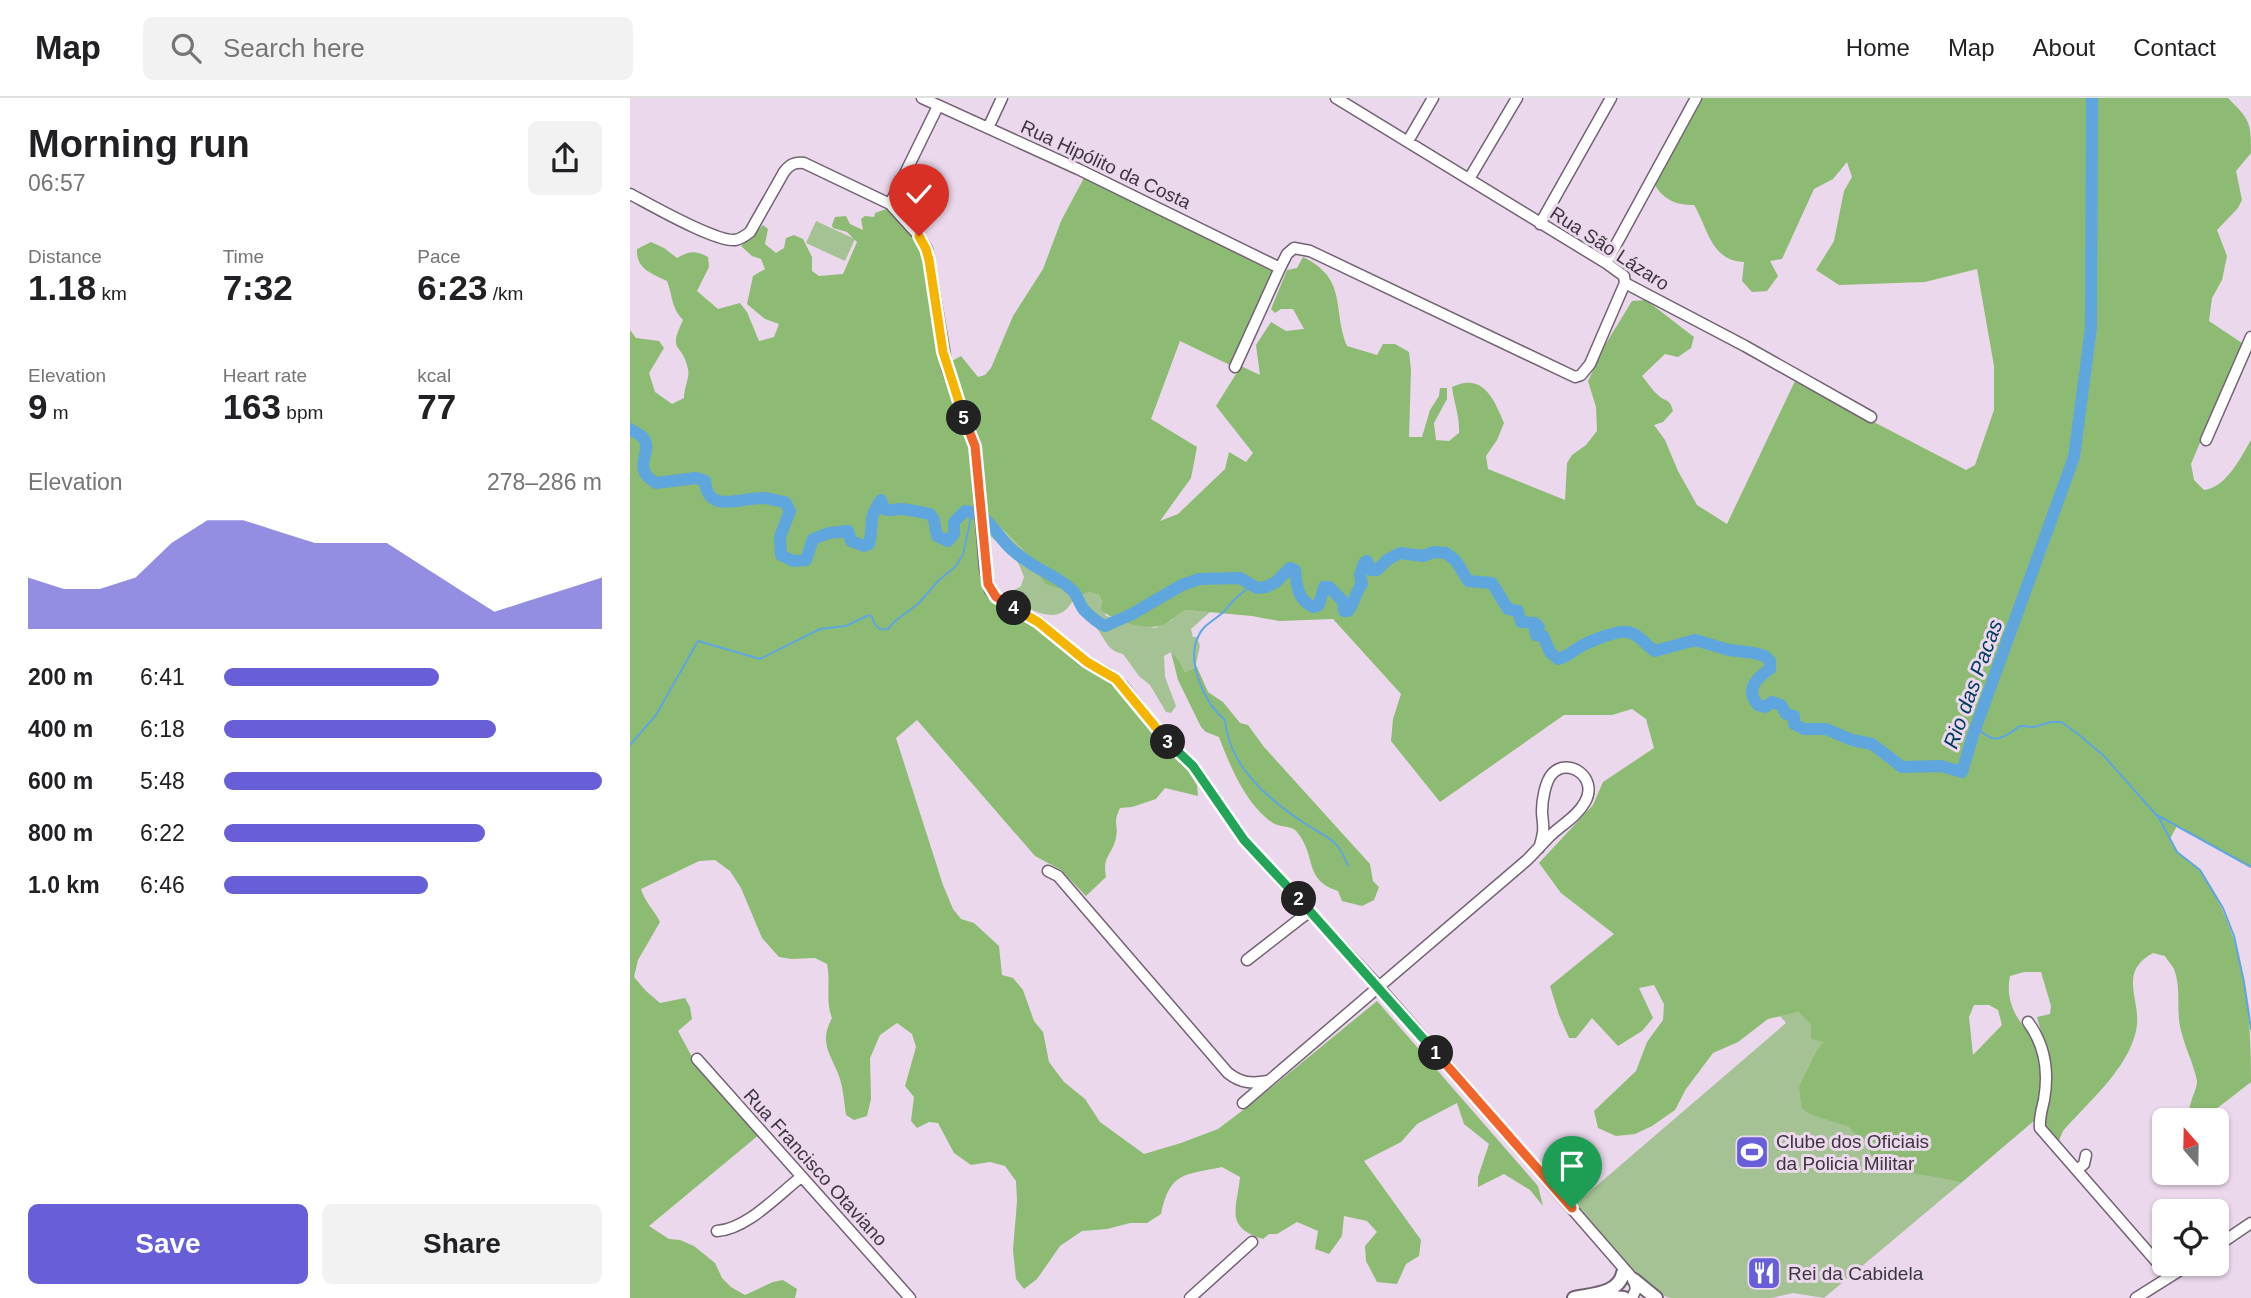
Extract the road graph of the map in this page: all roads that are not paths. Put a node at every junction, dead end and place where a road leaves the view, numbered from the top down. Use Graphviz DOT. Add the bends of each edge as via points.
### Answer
graph roads {
  1 [pos="922,98"];
  2 [pos="1002,98"];
  3 [pos="1433,98"];
  4 [pos="1517,98"];
  5 [pos="1611,98"];
  6 [pos="1696,98"];
  7 [pos="1338,99"];
  8 [pos="938,106"];
  9 [pos="988,128"];
  10 [pos="1408,141"];
  11 [pos="1469,179"];
  12 [pos="630,194"];
  13 [pos="890,204"];
  14 [pos="1540,224"];
  15 [pos="1606,263"];
  16 [pos="1280,268"];
  17 [pos="1625,283"];
  18 [pos="2251,337"];
  19 [pos="1235,367"];
  20 [pos="1869,416"];
  21 [pos="2206,440"];
  22 [pos="1539,848"];
  23 [pos="1048,871"];
  24 [pos="1310,911"];
  25 [pos="1247,960"];
  26 [pos="1379,987"];
  27 [pos="2028,1022"];
  28 [pos="697,1059"];
  29 [pos="1268,1081"];
  30 [pos="1243,1103"];
  31 [pos="2086,1155"];
  32 [pos="2077,1170"];
  33 [pos="801,1177"];
  34 [pos="2251,1223"];
  35 [pos="718,1231"];
  36 [pos="2229,1238"];
  37 [pos="1252,1242"];
  38 [pos="2152,1256"];
  39 [pos="1628,1276"];
  40 [pos="2169,1276"];
  41 [pos="910,1298"];
  42 [pos="1190,1298"];
  43 [pos="1575,1298"];
  44 [pos="1625,1298"];
  45 [pos="1632,1298"];
  46 [pos="1656,1298"];
  47 [pos="2136,1298"];
  1 -- 8 [label="street, Rua Hipólito da Costa"];
  2 -- 9 [label="street"];
  3 -- 10 [label="street"];
  4 -- 11 [label="street"];
  5 -- 14 [label="street"];
  6 -- 15 [label="street"];
  7 -- 10 [label="street, Rua São Lázaro"];
  8 -- 9 [label="street, Rua Hipólito da Costa"];
  8 -- 13 [label="street"];
  9 -- 16 [label="street, Rua Hipólito da Costa"];
  10 -- 11 [label="street, Rua São Lázaro"];
  11 -- 14 [label="street, Rua São Lázaro"];
  12 -- 13 [label="street" via="734,240 750,232 784,172 797,162"];
  13 -- 24 [label="street" via="926,249 945,360 975,446 990,590 1123,686 1193,766 1244,840"];
  14 -- 15 [label="street, Rua São Lázaro"];
  15 -- 17 [label="street, Rua São Lázaro" via="1624,276"];
  16 -- 17 [label="street" via="1294,248 1310,251 1575,377 1590,364"];
  16 -- 19 [label="street"];
  17 -- 20 [label="street, Rua São Lázaro"];
  18 -- 21 [label="street"];
  22 -- 22 [label="street" via="1585,802 1588,780 1578,770 1563,768 1552,774 1542,808 1544,830"];
  22 -- 26 [label="street"];
  23 -- 29 [label="street" via="1058,876 1228,1073 1246,1083"];
  24 -- 25 [label="street"];
  24 -- 26 [label="street"];
  26 -- 29 [label="street"];
  26 -- 39 [label="street"];
  27 -- 32 [label="street" via="2037,1034 2046,1069 2042,1131"];
  28 -- 33 [label="street, Rua Francisco Otaviano"];
  29 -- 30 [label="street"];
  31 -- 32 [label="street"];
  32 -- 38 [label="street"];
  33 -- 35 [label="street" via="744,1223"];
  33 -- 41 [label="street, Rua Francisco Otaviano"];
  34 -- 36 [label="street"];
  37 -- 42 [label="street"];
  39 -- 43 [label="main road" via="1612,1289"];
  39 -- 44 [label="street"];
  39 -- 45 [label="street" via="1636,1289"];
  39 -- 46 [label="main road"];
  40 -- 47 [label="street"];
  43 -- 44 [label="main road"];
}
